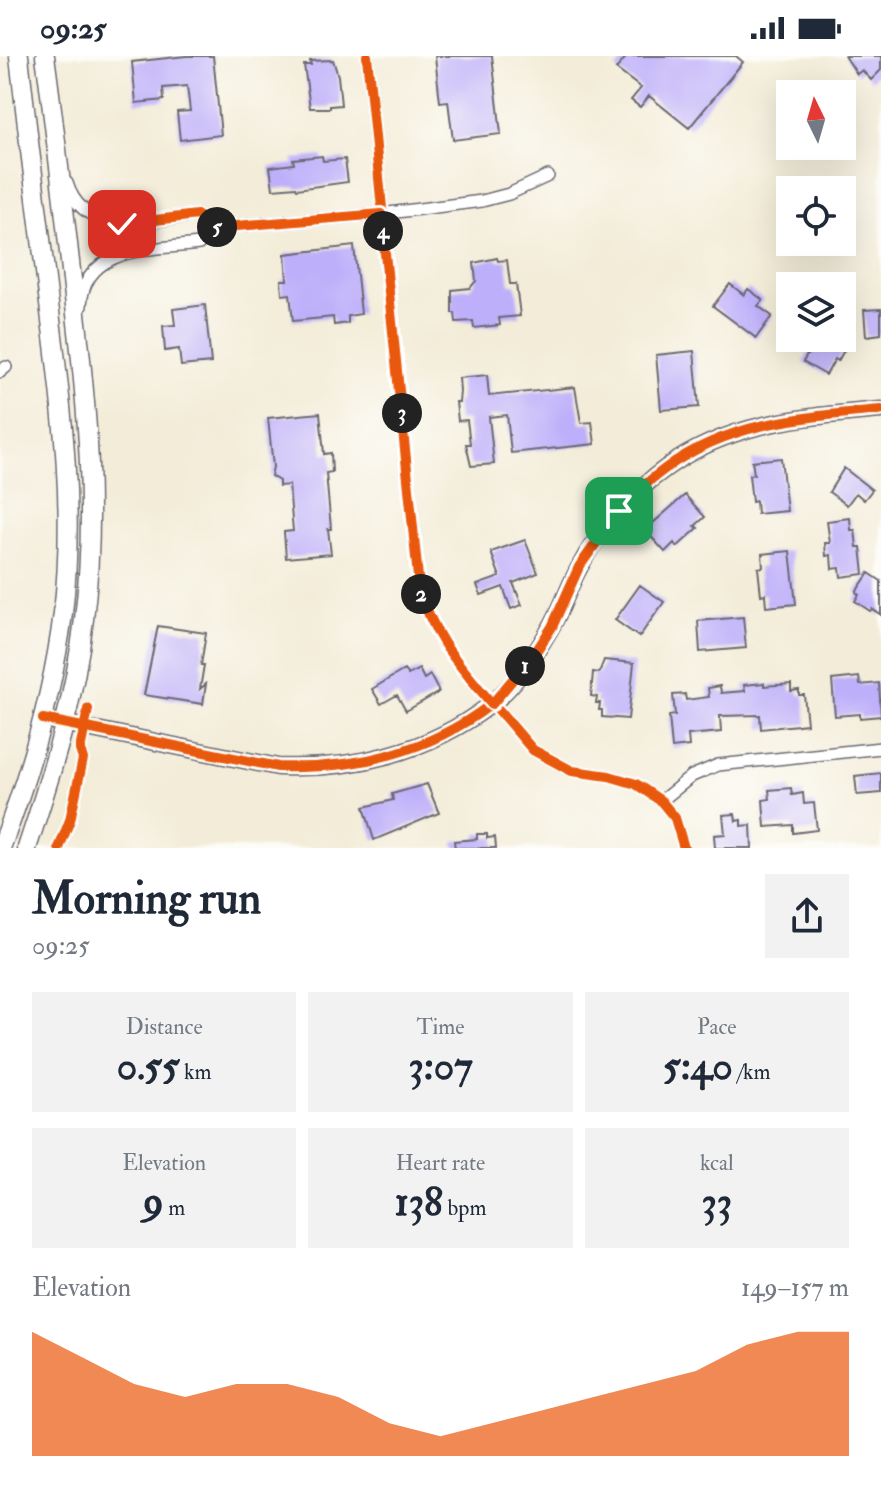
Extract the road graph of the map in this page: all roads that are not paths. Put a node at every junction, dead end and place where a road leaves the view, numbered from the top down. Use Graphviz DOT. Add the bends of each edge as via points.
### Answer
graph roads {
  1 [pos="19,56"];
  2 [pos="45,56"];
  3 [pos="367,56"];
  4 [pos="58,153"];
  5 [pos="548,176"];
  6 [pos="381,214"];
  7 [pos="212,228"];
  8 [pos="80,345"];
  9 [pos="881,410"];
  10 [pos="492,704"];
  11 [pos="43,719"];
  12 [pos="65,725"];
  13 [pos="881,748"];
  14 [pos="661,801"];
  15 [pos="1,848"];
  16 [pos="27,848"];
  17 [pos="684,848"];
  1 -- 11 [label="main road" via="67,476 63,612"];
  2 -- 4 [label="main road"];
  3 -- 6 [label="street"];
  4 -- 7 [label="street" via="70,192 84,211 102,221 122,224 197,215"];
  4 -- 8 [label="main road"];
  5 -- 6 [label="street" via="482,201"];
  6 -- 7 [label="street"];
  6 -- 10 [label="street" via="419,587 442,644"];
  7 -- 8 [label="street" via="199,244 108,258 91,272 81,294"];
  8 -- 12 [label="main road" via="91,484 90,553"];
  9 -- 10 [label="street" via="779,420 743,429 668,466 638,491 599,537 552,627"];
  10 -- 12 [label="street" via="400,753 317,769 278,767"];
  10 -- 14 [label="street" via="533,750 549,760 572,771 636,784"];
  11 -- 12 [label="street"];
  11 -- 15 [label="main road"];
  12 -- 16 [label="main road"];
  13 -- 14 [label="street" via="718,765 692,776"];
  14 -- 17 [label="street" via="675,818"];
}
